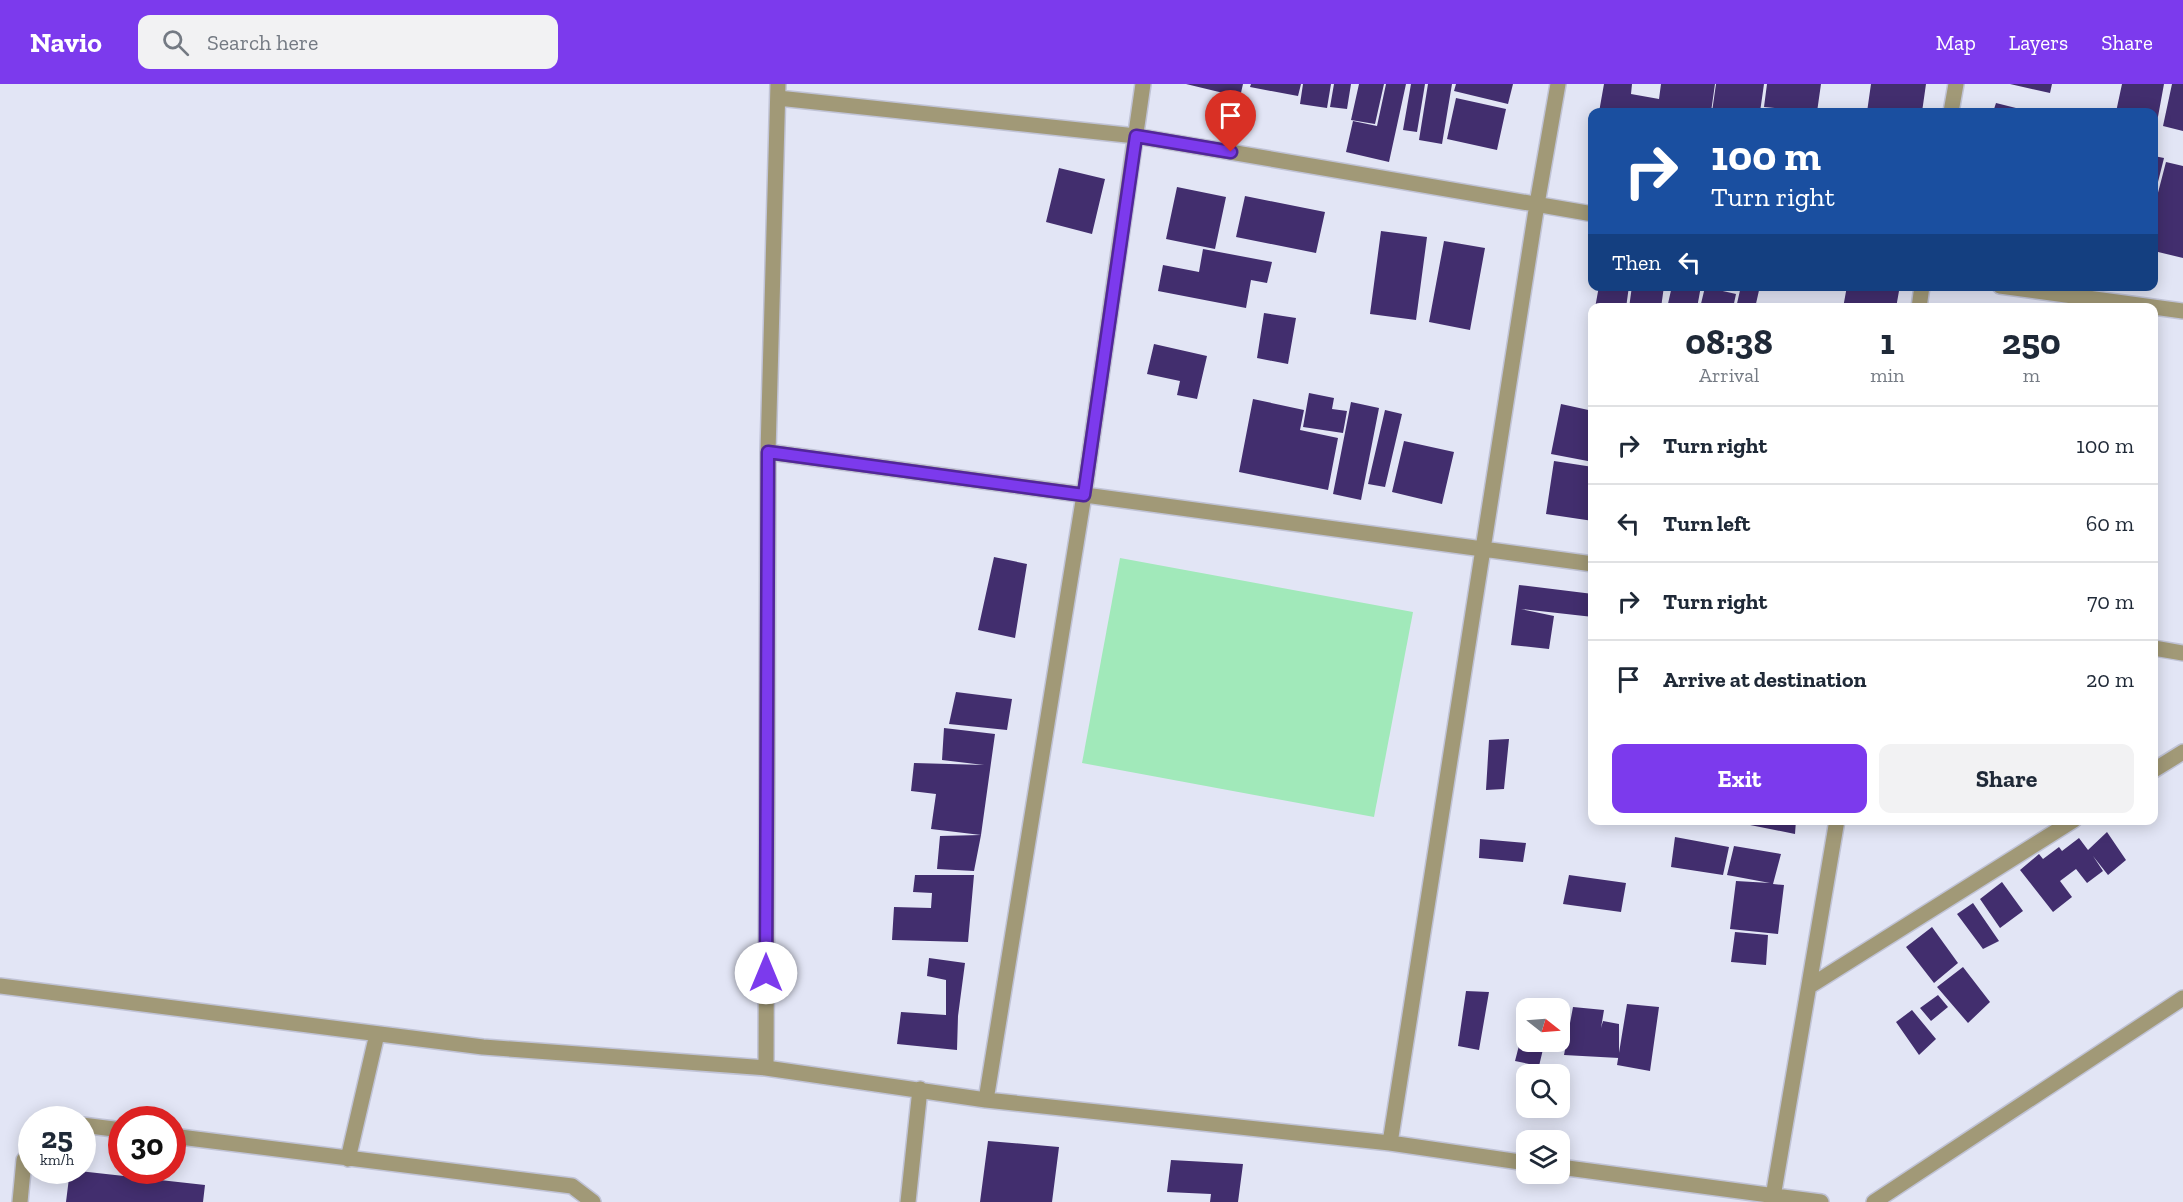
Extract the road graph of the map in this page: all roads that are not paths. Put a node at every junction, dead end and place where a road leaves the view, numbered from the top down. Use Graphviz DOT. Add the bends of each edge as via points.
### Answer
graph roads {
  1 [pos="1143,84"];
  2 [pos="1558,84"];
  3 [pos="1956,84"];
  4 [pos="778,91"];
  5 [pos="1952,108"];
  6 [pos="1136,136"];
  7 [pos="1537,204"];
  8 [pos="1588,213"];
  9 [pos="2037,291"];
  10 [pos="2124,303"];
  11 [pos="2158,308"];
  12 [pos="2183,311"];
  13 [pos="768,452"];
  14 [pos="1084,495"];
  15 [pos="1483,548"];
  16 [pos="1588,563"];
  17 [pos="2158,649"];
  18 [pos="2183,653"];
  19 [pos="2183,752"];
  20 [pos="2158,768"];
  21 [pos="1837,825"];
  22 [pos="2066,825"];
  23 [pos="0,986"];
  24 [pos="1810,986"];
  25 [pos="2183,998"];
  26 [pos="377,1034"];
  27 [pos="766,1068"];
  28 [pos="920,1089"];
  29 [pos="986,1100"];
  30 [pos="186,1138"];
  31 [pos="1390,1143"];
  32 [pos="348,1159"];
  33 [pos="1516,1160"];
  34 [pos="1570,1168"];
  35 [pos="22,1184"];
  36 [pos="1773,1197"];
  37 [pos="20,1202"];
  38 [pos="593,1202"];
  39 [pos="908,1202"];
  40 [pos="1821,1202"];
  41 [pos="1874,1202"];
  1 -- 6 [label="street"];
  2 -- 7 [label="street"];
  3 -- 5 [label="street"];
  4 -- 6 [label="street"];
  4 -- 13 [label="street"];
  6 -- 7 [label="street"];
  6 -- 14 [label="street"];
  7 -- 8 [label="street"];
  7 -- 15 [label="street"];
  9 -- 10 [label="street"];
  11 -- 12 [label="street"];
  13 -- 14 [label="street"];
  13 -- 27 [label="street"];
  14 -- 15 [label="street"];
  14 -- 29 [label="street"];
  15 -- 16 [label="street"];
  15 -- 31 [label="street"];
  17 -- 18 [label="street"];
  19 -- 20 [label="street"];
  21 -- 24 [label="street"];
  22 -- 24 [label="street"];
  23 -- 26 [label="street"];
  24 -- 36 [label="street"];
  25 -- 41 [label="street"];
  26 -- 27 [label="street" via="483,1047"];
  26 -- 32 [label="street"];
  27 -- 28 [label="street"];
  28 -- 29 [label="street"];
  28 -- 39 [label="street"];
  29 -- 31 [label="street"];
  30 -- 32 [label="street"];
  31 -- 33 [label="street"];
  32 -- 38 [label="street" via="572,1186"];
  34 -- 36 [label="street"];
  35 -- 37 [label="street"];
  36 -- 40 [label="street"];
}
